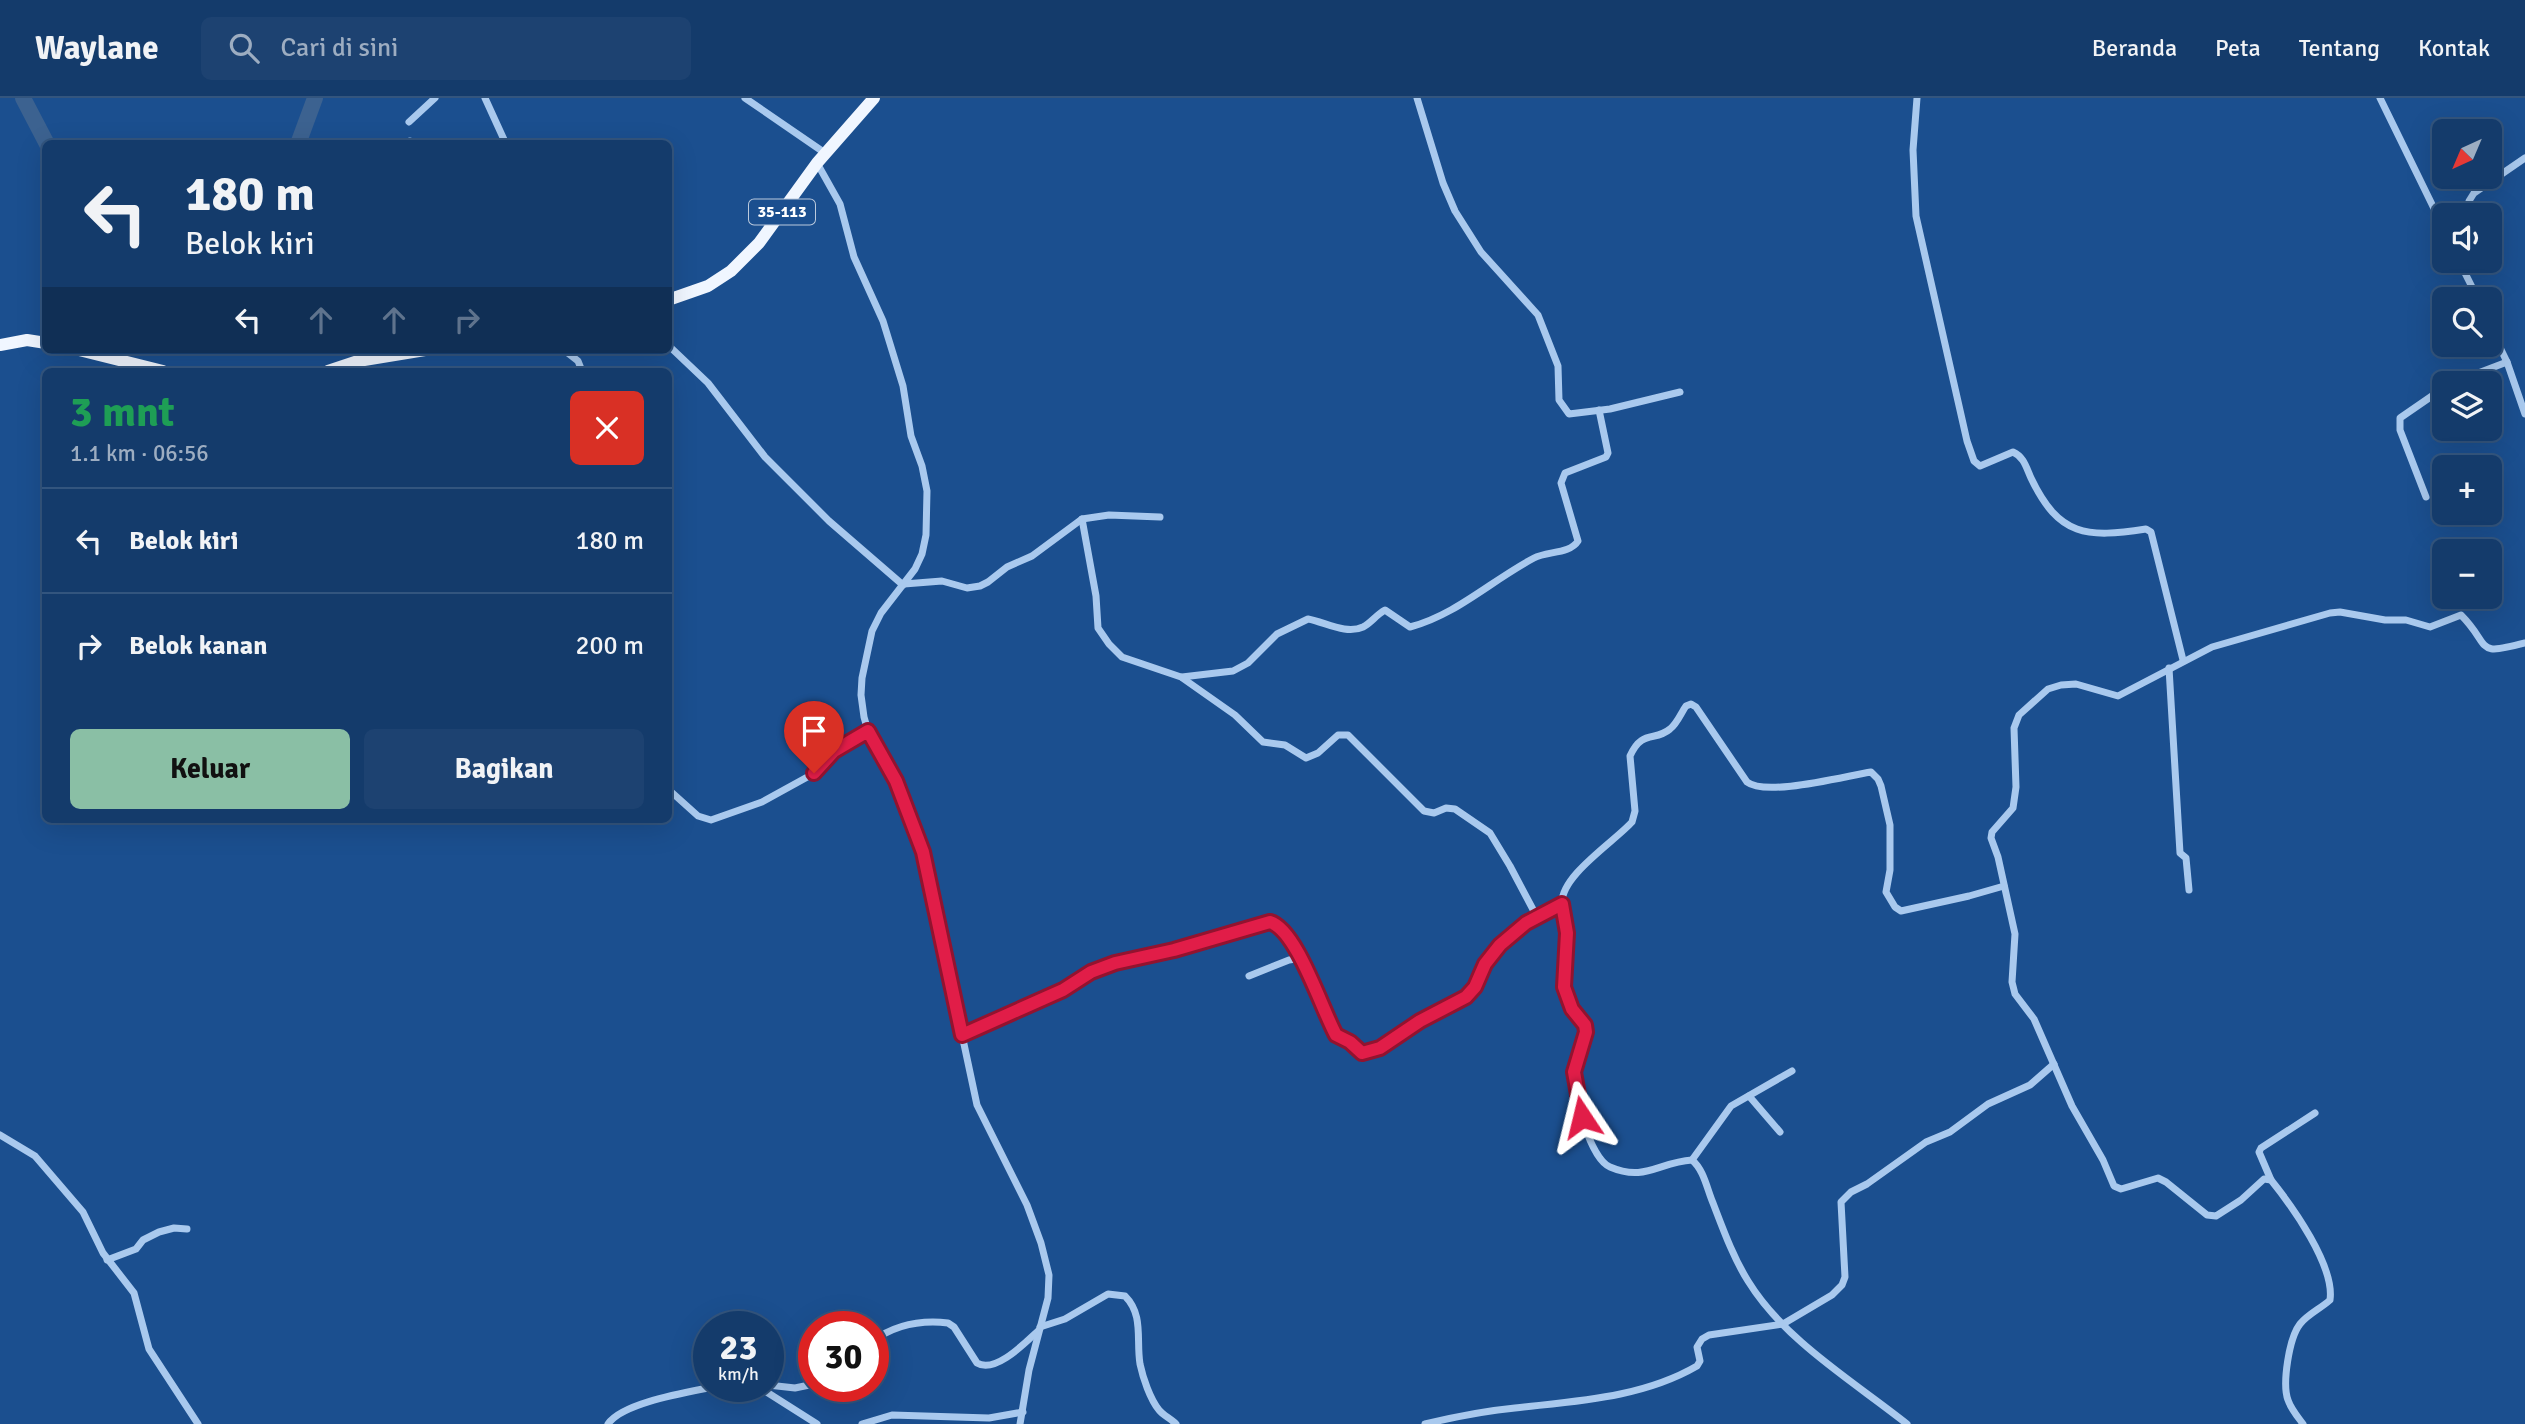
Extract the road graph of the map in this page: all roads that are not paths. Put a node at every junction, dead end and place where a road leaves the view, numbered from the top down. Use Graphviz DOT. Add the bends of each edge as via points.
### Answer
graph roads {
  1 [pos="435,98"];
  2 [pos="485,98"];
  3 [pos="745,98"];
  4 [pos="874,98"];
  5 [pos="1417,98"];
  6 [pos="1917,98"];
  7 [pos="2380,98"];
  8 [pos="408,122"];
  9 [pos="504,140"];
  10 [pos="821,158"];
  11 [pos="2525,158"];
  12 [pos="2469,203"];
  13 [pos="2432,204"];
  14 [pos="672,299"];
  15 [pos="42,342"];
  16 [pos="0,345"];
  17 [pos="672,349"];
  18 [pos="2502,352"];
  19 [pos="95,354"];
  20 [pos="401,354"];
  21 [pos="569,354"];
  22 [pos="2507,362"];
  23 [pos="151,368"];
  24 [pos="337,368"];
  25 [pos="581,368"];
  26 [pos="2483,371"];
  27 [pos="1680,391"];
  28 [pos="2432,396"];
  29 [pos="2522,396"];
  30 [pos="1599,411"];
  31 [pos="2525,414"];
  32 [pos="2426,497"];
  33 [pos="1160,517"];
  34 [pos="1082,519"];
  35 [pos="904,585"];
  36 [pos="2525,643"];
  37 [pos="2182,660"];
  38 [pos="2169,668"];
  39 [pos="1181,677"];
  40 [pos="868,731"];
  41 [pos="672,793"];
  42 [pos="2004,886"];
  43 [pos="2189,890"];
  44 [pos="1562,904"];
  45 [pos="1538,917"];
  46 [pos="1302,963"];
  47 [pos="1249,976"];
  48 [pos="962,1035"];
  49 [pos="2054,1065"];
  50 [pos="1791,1071"];
  51 [pos="1749,1096"];
  52 [pos="2315,1113"];
  53 [pos="1780,1132"];
  54 [pos="0,1135"];
  55 [pos="1692,1160"];
  56 [pos="2271,1180"];
  57 [pos="187,1228"];
  58 [pos="107,1260"];
  59 [pos="1783,1324"];
  60 [pos="1039,1328"];
  61 [pos="889,1330"];
  62 [pos="693,1392"];
  63 [pos="782,1402"];
  64 [pos="1023,1412"];
  65 [pos="2299,1422"];
  66 [pos="198,1424"];
  67 [pos="607,1424"];
  68 [pos="817,1424"];
  69 [pos="862,1424"];
  70 [pos="1020,1424"];
  71 [pos="1176,1424"];
  72 [pos="1424,1424"];
  73 [pos="1907,1424"];
  1 -- 8 [label="street"];
  2 -- 9 [label="street"];
  3 -- 10 [label="street"];
  4 -- 10 [label="main road, 35-113"];
  5 -- 30 [label="street" via="1455,211 1481,253 1538,315 1558,366 1562,407 1569,414"];
  6 -- 37 [label="street" via="1913,150 1916,216 1974,461 1980,466 2013,452 2022,457 2054,514 2073,529 2088,534 2151,532"];
  7 -- 13 [label="street"];
  10 -- 14 [label="main road, 35-113" via="759,243 731,271 708,286"];
  10 -- 35 [label="street" via="854,257 883,321 927,491 922,554"];
  11 -- 12 [label="street" via="2474,193"];
  15 -- 16 [label="main road"];
  17 -- 35 [label="street" via="708,383 765,457"];
  18 -- 22 [label="street"];
  19 -- 23 [label="main road"];
  20 -- 24 [label="main road"];
  21 -- 25 [label="street"];
  22 -- 26 [label="street"];
  22 -- 29 [label="street"];
  27 -- 30 [label="street"];
  28 -- 32 [label="street" via="2400,418 2400,430"];
  29 -- 31 [label="street"];
  30 -- 39 [label="street" via="1606,457 1565,472 1561,483 1578,541 1573,547 1536,556 1461,605 1422,624 1410,627 1385,610 1354,630 1308,619 1277,634 1248,663 1233,671"];
  33 -- 34 [label="street"];
  34 -- 35 [label="street" via="980,586 968,588 942,581"];
  34 -- 39 [label="street" via="1098,628 1122,657"];
  35 -- 40 [label="street" via="881,613 865,656 861,695"];
  36 -- 37 [label="street" via="2490,649 2460,615 2430,627 2340,612 2212,647"];
  37 -- 38 [label="street"];
  38 -- 42 [label="street" via="2118,696 2076,684 2060,685 2048,689 2019,715 2014,728 2013,808 1991,838"];
  38 -- 43 [label="street" via="2180,853 2186,858"];
  39 -- 45 [label="street" via="1235,715 1263,742 1285,745 1306,758 1338,735 1348,735 1424,811 1455,809 1490,833"];
  40 -- 41 [label="street" via="834,751 810,775 762,802 711,820 698,816"];
  40 -- 48 [label="street" via="896,781 923,852"];
  42 -- 44 [label="street" via="1900,911 1886,892 1890,825 1875,774 1754,788 1691,705 1670,730 1641,740 1634,748 1630,756 1632,822 1578,872 1563,892"];
  42 -- 49 [label="street" via="2015,934 2015,994 2034,1019"];
  44 -- 45 [label="street"];
  44 -- 55 [label="street" via="1567,933 1564,987 1586,1032 1574,1077 1596,1154 1608,1167 1635,1174"];
  45 -- 46 [label="street" via="1500,945 1466,997 1380,1048 1362,1053 1336,1035"];
  46 -- 47 [label="street" via="1289,960"];
  46 -- 48 [label="street" via="1278,924 1270,922 1115,963"];
  48 -- 60 [label="street" via="977,1105 1041,1243 1049,1275"];
  49 -- 56 [label="street" via="2114,1186 2121,1189 2158,1178 2207,1215 2216,1216 2264,1179"];
  49 -- 59 [label="street" via="2030,1085 1988,1104 1844,1197 1842,1285"];
  50 -- 51 [label="street"];
  51 -- 53 [label="street"];
  51 -- 55 [label="street" via="1727,1110"];
  52 -- 56 [label="street" via="2261,1148"];
  54 -- 58 [label="street" via="39,1160 83,1212"];
  55 -- 59 [label="street" via="1748,1281"];
  56 -- 65 [label="street" via="2295,1210 2332,1288 2330,1300 2306,1316 2291,1342 2286,1388"];
  57 -- 58 [label="street" via="159,1232 136,1249"];
  58 -- 66 [label="street" via="134,1293 149,1349"];
  59 -- 72 [label="street" via="1709,1335 1697,1347 1697,1366 1633,1390"];
  59 -- 73 [label="street" via="1822,1360"];
  60 -- 61 [label="street" via="1023,1346 991,1367 977,1363 948,1323"];
  60 -- 64 [label="street"];
  60 -- 71 [label="street" via="1108,1294 1125,1296 1134,1307 1140,1363 1154,1401"];
  62 -- 67 [label="street" via="621,1411"];
  63 -- 68 [label="street"];
  64 -- 69 [label="street" via="989,1418 892,1415"];
  64 -- 70 [label="street"];
}
